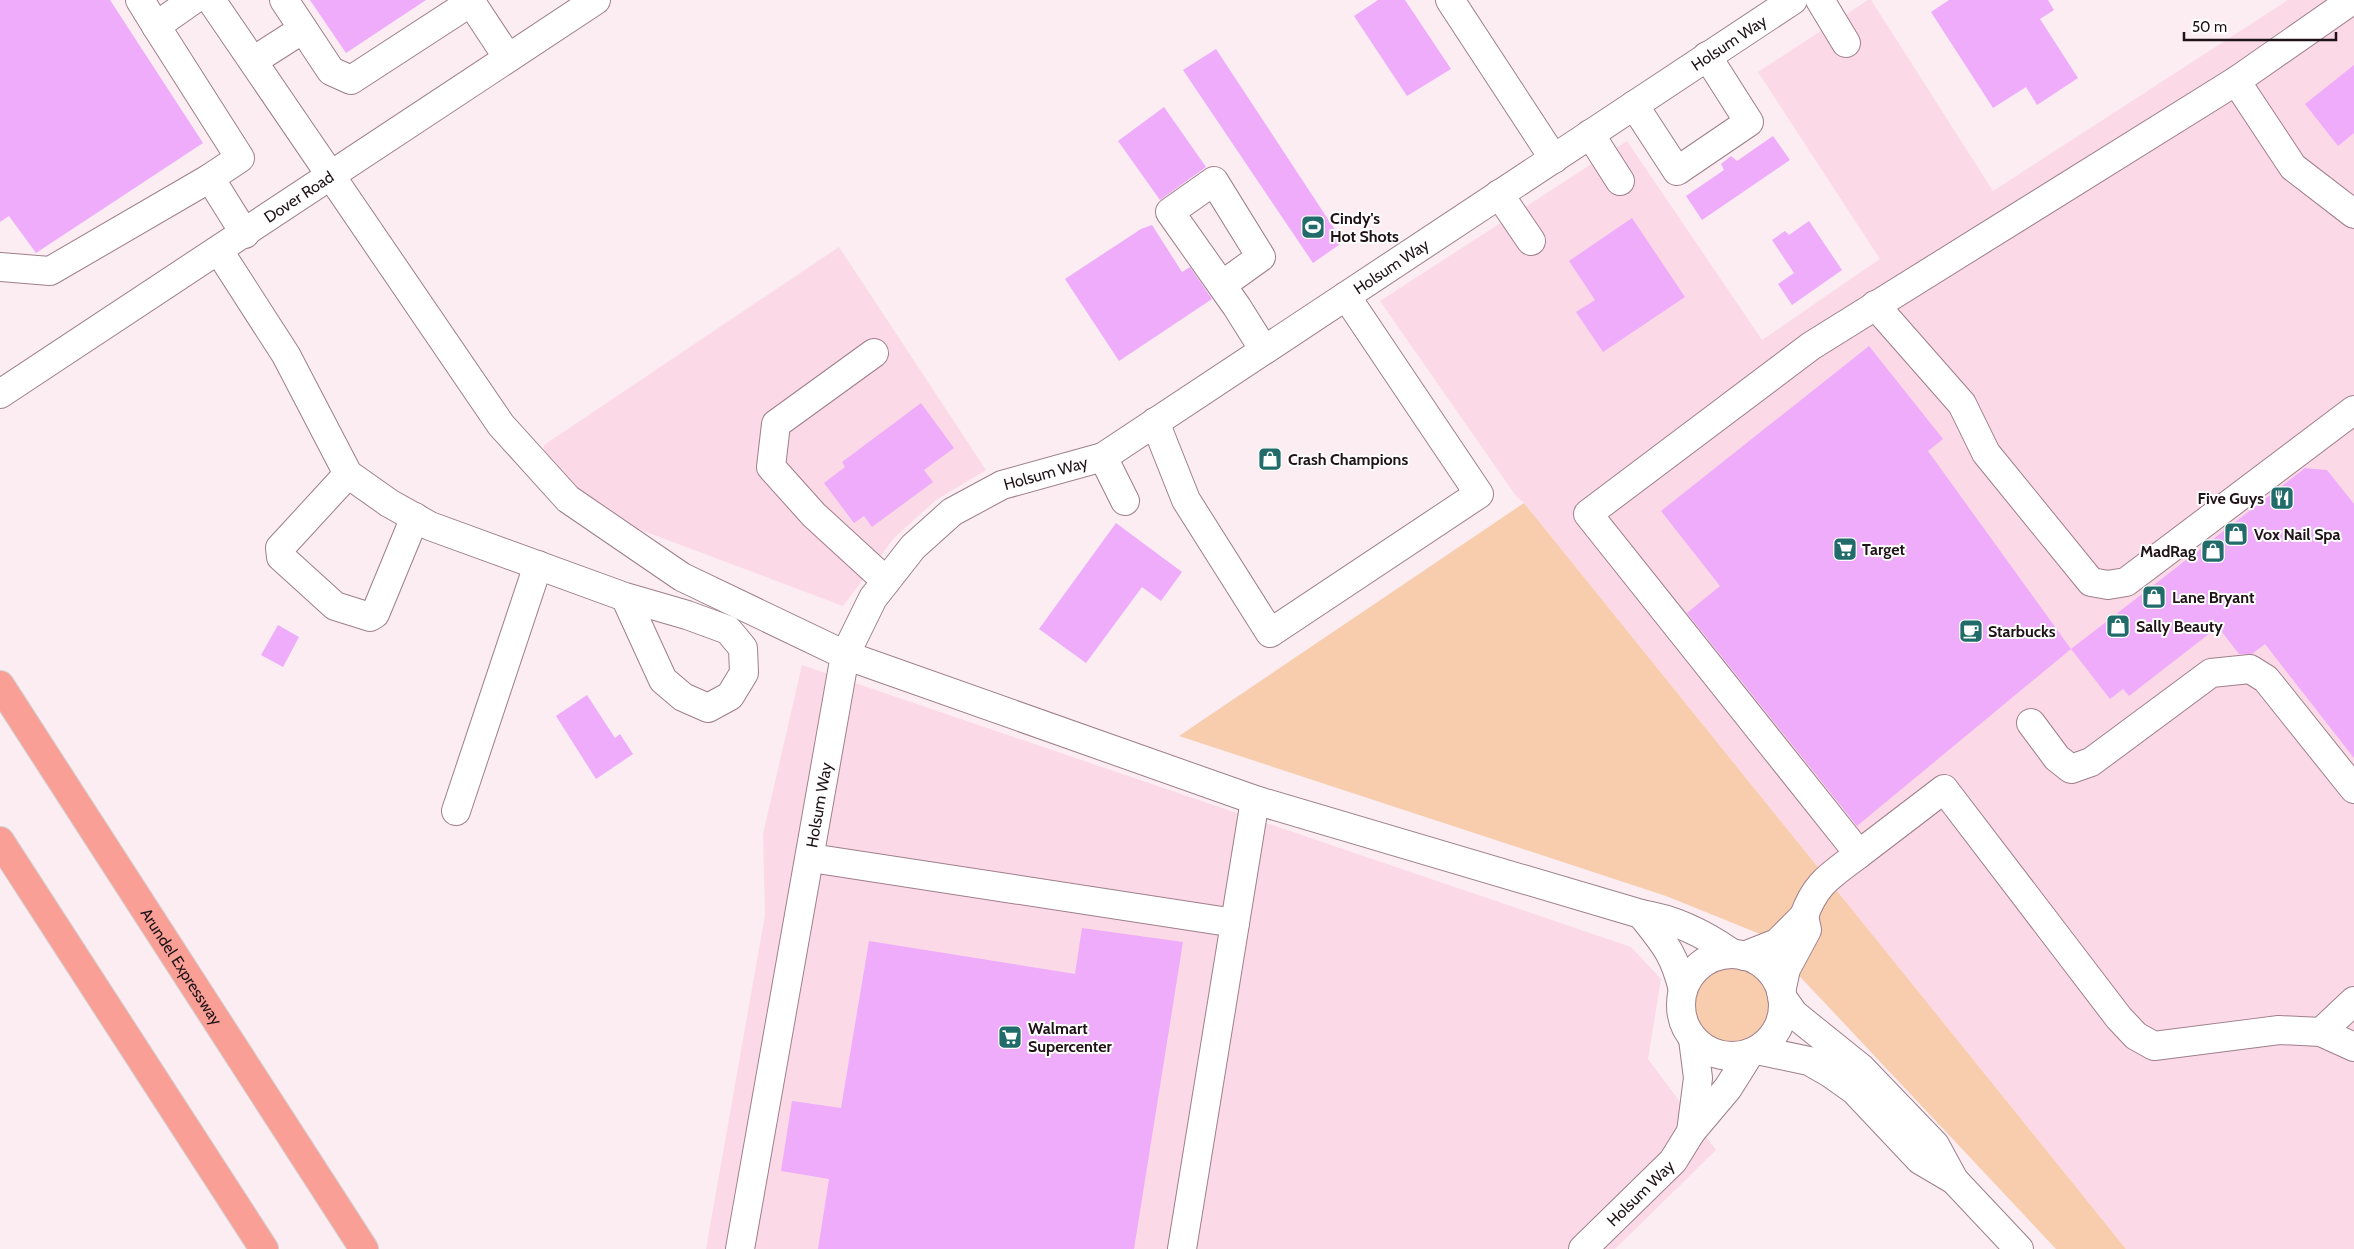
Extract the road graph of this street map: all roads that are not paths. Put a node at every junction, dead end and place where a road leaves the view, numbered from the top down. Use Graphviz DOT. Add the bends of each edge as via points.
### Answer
graph roads {
  1 [pos="140,0"];
  2 [pos="193,0"];
  3 [pos="211,0"];
  4 [pos="284,0"];
  5 [pos="596,0"];
  6 [pos="1450,0"];
  7 [pos="1793,0"];
  8 [pos="1820,0"];
  9 [pos="2352,0"];
  10 [pos="156,26"];
  11 [pos="303,28"];
  12 [pos="1846,43"];
  13 [pos="1708,56"];
  14 [pos="508,58"];
  15 [pos="252,61"];
  16 [pos="2236,81"];
  17 [pos="1634,105"];
  18 [pos="1590,134"];
  19 [pos="1554,159"];
  20 [pos="332,175"];
  21 [pos="210,178"];
  22 [pos="1620,181"];
  23 [pos="1499,194"];
  24 [pos="2354,214"];
  25 [pos="245,234"];
  26 [pos="1531,241"];
  27 [pos="219,251"];
  28 [pos="0,267"];
  29 [pos="1222,285"];
  30 [pos="1346,296"];
  31 [pos="1875,305"];
  32 [pos="1264,350"];
  33 [pos="874,353"];
  34 [pos="0,394"];
  35 [pos="2350,420"];
  36 [pos="1155,422"];
  37 [pos="1103,457"];
  38 [pos="348,474"];
  39 [pos="1125,501"];
  40 [pos="415,517"];
  41 [pos="538,565"];
  42 [pos="886,581"];
  43 [pos="625,597"];
  44 [pos="845,655"];
  45 [pos="0,685"];
  46 [pos="2031,724"];
  47 [pos="2354,789"];
  48 [pos="1255,800"];
  49 [pos="456,811"];
  50 [pos="0,841"];
  51 [pos="1859,854"];
  52 [pos="810,858"];
  53 [pos="1640,914"];
  54 [pos="1804,916"];
  55 [pos="1235,923"];
  56 [pos="1738,955"];
  57 [pos="192,984"];
  58 [pos="1683,990"];
  59 [pos="1782,995"];
  60 [pos="2354,1001"];
  61 [pos="2321,1032"];
  62 [pos="1693,1039"];
  63 [pos="2354,1047"];
  64 [pos="1753,1052"];
  65 [pos="153,1077"];
  66 [pos="1691,1132"];
  67 [pos="1954,1180"];
  68 [pos="244,1249"];
  69 [pos="264,1249"];
  70 [pos="364,1249"];
  71 [pos="382,1249"];
  72 [pos="740,1249"];
  73 [pos="1182,1249"];
  74 [pos="1583,1249"];
  75 [pos="2019,1249"];
  1 -- 10 [label="street"];
  2 -- 10 [label="street"];
  3 -- 15 [label="street"];
  4 -- 11 [label="street"];
  5 -- 14 [label="street, Dover Road"];
  6 -- 19 [label="street"];
  7 -- 13 [label="street, Holsum Way"];
  8 -- 12 [label="street"];
  9 -- 16 [label="street"];
  10 -- 21 [label="street" via="240,158"];
  11 -- 14 [label="street" via="331,71 351,80 471,2"];
  11 -- 15 [label="street"];
  13 -- 17 [label="street, Holsum Way"];
  13 -- 17 [label="street" via="1749,122 1676,171"];
  14 -- 20 [label="street, Dover Road"];
  15 -- 20 [label="street"];
  16 -- 24 [label="street" via="2293,167"];
  16 -- 31 [label="street"];
  17 -- 18 [label="street, Holsum Way"];
  18 -- 19 [label="street, Holsum Way"];
  18 -- 22 [label="street"];
  19 -- 23 [label="street, Holsum Way"];
  20 -- 25 [label="street, Dover Road"];
  20 -- 44 [label="street" via="501,425 568,499 682,577"];
  21 -- 25 [label="street"];
  21 -- 28 [label="street" via="50,271"];
  23 -- 26 [label="street"];
  23 -- 30 [label="street, Holsum Way"];
  25 -- 27 [label="street, Dover Road"];
  27 -- 34 [label="street, Dover Road"];
  27 -- 38 [label="street" via="286,355"];
  29 -- 32 [label="street"];
  30 -- 32 [label="street, Holsum Way"];
  30 -- 36 [label="street" via="1479,494 1270,633 1186,500"];
  31 -- 35 [label="street" via="1962,404 1986,453 2091,582 2108,585 2126,582"];
  31 -- 51 [label="street" via="1811,346 1588,514"];
  32 -- 36 [label="street, Holsum Way"];
  33 -- 42 [label="street" via="776,424 771,467 814,515"];
  36 -- 37 [label="street, Holsum Way"];
  37 -- 39 [label="street"];
  37 -- 42 [label="street, Holsum Way" via="1002,485 952,512 913,547"];
  38 -- 40 [label="street"];
  38 -- 40 [label="street" via="280,548 281,556 335,606 370,617 375,614"];
  40 -- 41 [label="street" via="430,526"];
  41 -- 43 [label="street"];
  41 -- 49 [label="street"];
  42 -- 44 [label="street, Holsum Way" via="873,598"];
  43 -- 43 [label="street" via="728,630 743,648 744,665 744,674 730,696 708,708 683,697 662,680"];
  44 -- 48 [label="street"];
  44 -- 52 [label="street, Holsum Way"];
  45 -- 57 [label="highway, Arundel Expressway"];
  46 -- 47 [label="street" via="2057,758 2071,769 2091,762 2211,672 2250,669 2266,679"];
  48 -- 53 [label="street"];
  48 -- 55 [label="street"];
  50 -- 65 [label="highway"];
  51 -- 54 [label="street" via="1814,892"];
  51 -- 61 [label="street" via="1944,789 2136,1036 2154,1046 2279,1030"];
  52 -- 55 [label="street"];
  52 -- 72 [label="street, Holsum Way"];
  53 -- 56 [label="street" via="1665,918 1714,940"];
  53 -- 58 [label="street" via="1672,954"];
  54 -- 56 [label="street" via="1776,943"];
  54 -- 59 [label="street" via="1807,930 1786,969"];
  55 -- 73 [label="street"];
  56 -- 58 [label="street" via="1708,960 1693,973"];
  56 -- 59 [label="street" via="1767,969"];
  57 -- 70 [label="highway, Arundel Expressway"];
  57 -- 71 [label="highway"];
  58 -- 62 [label="street" via="1682,1016"];
  59 -- 64 [label="street" via="1778,1028"];
  59 -- 67 [label="street" via="1794,1014 1861,1068 1935,1145"];
  60 -- 61 [label="street"];
  61 -- 63 [label="street"];
  62 -- 64 [label="street" via="1720,1055"];
  62 -- 66 [label="street" via="1698,1078"];
  64 -- 66 [label="street, Holsum Way"];
  64 -- 67 [label="street" via="1809,1061 1830,1073 1854,1090 1920,1160"];
  65 -- 68 [label="highway"];
  65 -- 69 [label="highway"];
  66 -- 74 [label="street, Holsum Way" via="1673,1161"];
  67 -- 75 [label="street"];
}
